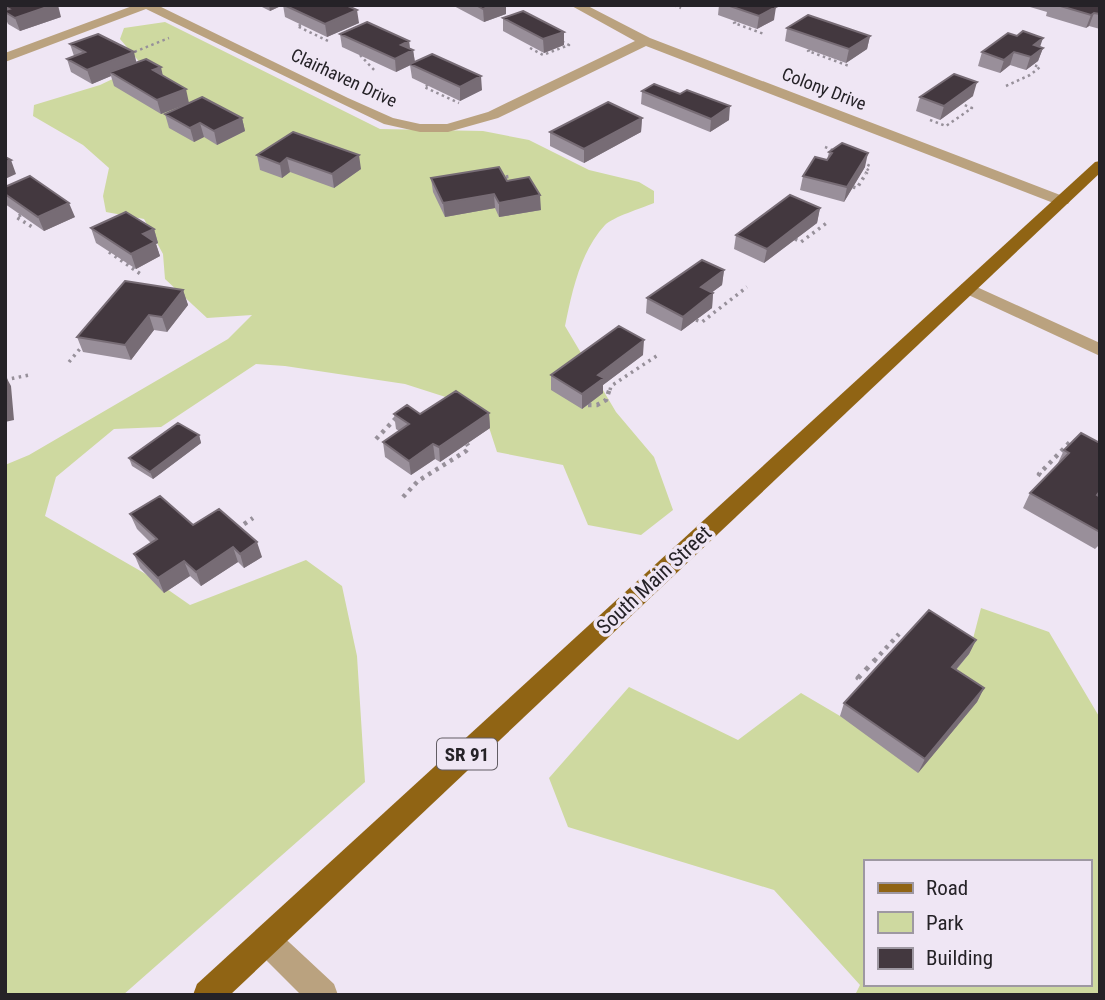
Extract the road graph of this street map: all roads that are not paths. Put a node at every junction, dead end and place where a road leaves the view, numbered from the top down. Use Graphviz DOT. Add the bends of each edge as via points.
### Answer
graph roads {
  1 [pos="147,5"];
  2 [pos="576,5"];
  3 [pos="645,41"];
  4 [pos="5,58"];
  5 [pos="1100,165"];
  6 [pos="1062,201"];
  7 [pos="968,288"];
  8 [pos="1100,350"];
  9 [pos="266,940"];
  10 [pos="208,995"];
  11 [pos="323,995"];
  1 -- 3 [label="street, Clairhaven Drive" via="343,101 389,121 420,128 448,128 493,115"];
  1 -- 4 [label="street"];
  2 -- 3 [label="street, Colony Drive"];
  3 -- 6 [label="street, Colony Drive"];
  5 -- 6 [label="main road, South Main Street / SR 91"];
  6 -- 7 [label="main road, South Main Street / SR 91"];
  7 -- 8 [label="street"];
  7 -- 9 [label="main road, South Main Street / SR 91"];
  9 -- 10 [label="main road, South Main Street / SR 91"];
  9 -- 11 [label="street"];
}
